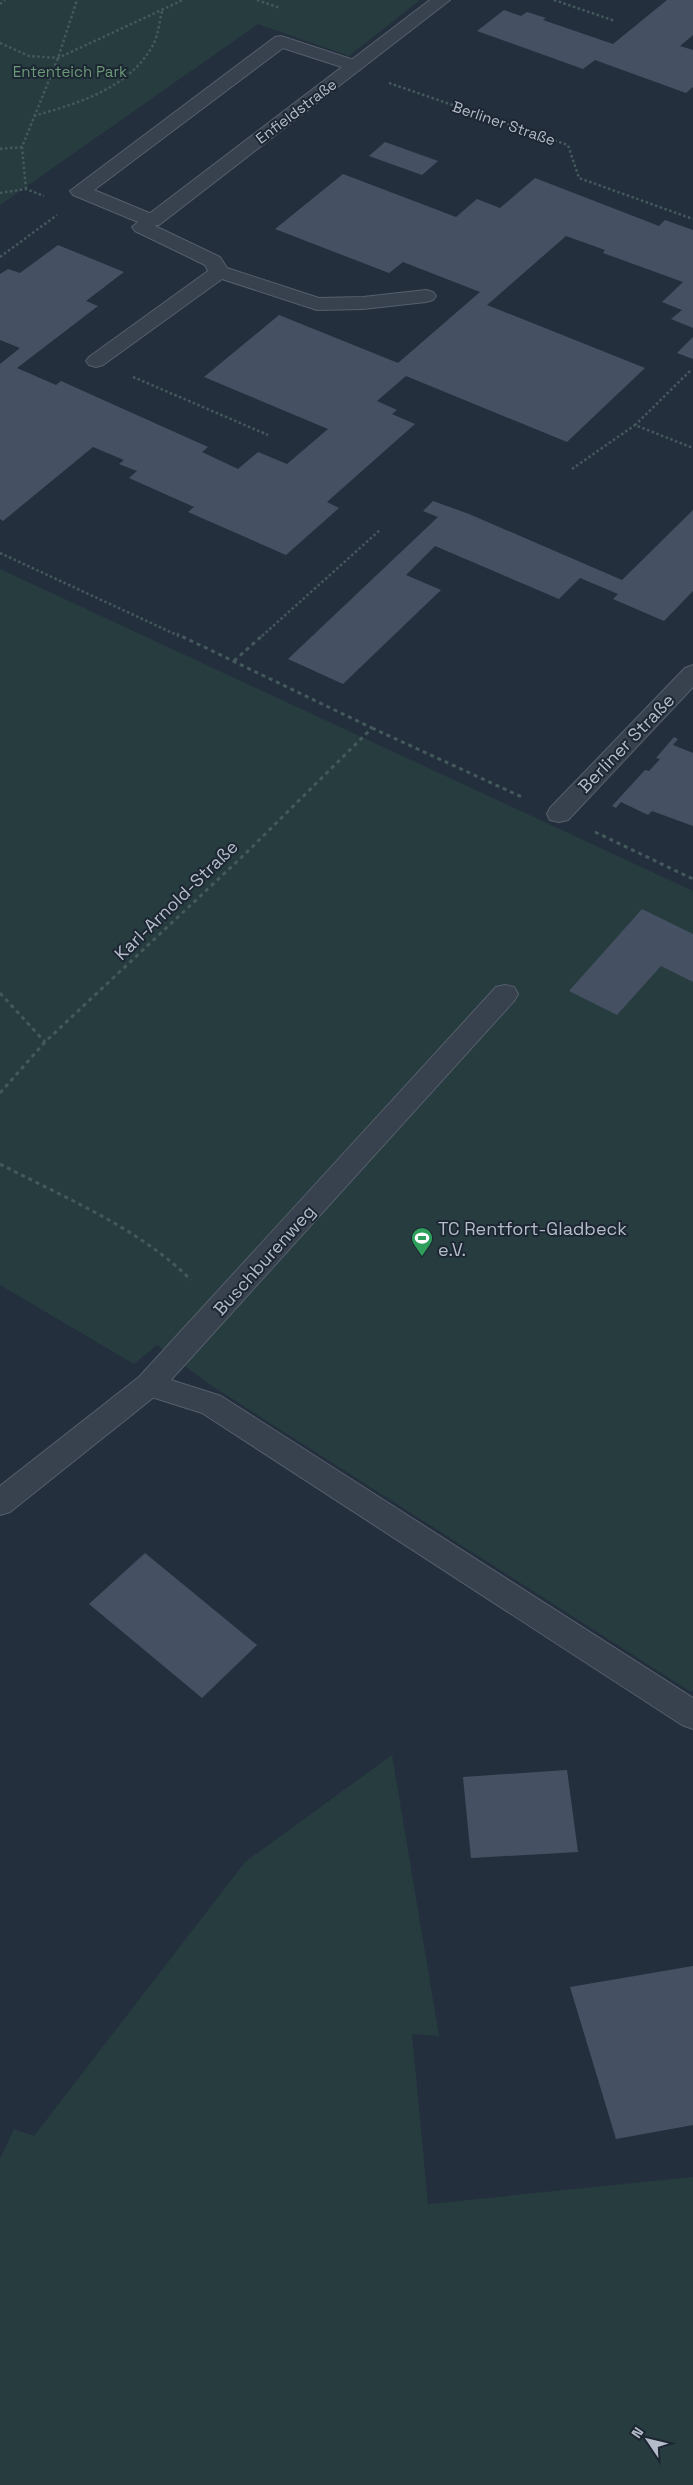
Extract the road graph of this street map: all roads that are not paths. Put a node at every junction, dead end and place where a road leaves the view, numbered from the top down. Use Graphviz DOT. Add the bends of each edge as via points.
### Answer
graph roads {
  1 [pos="441,0"];
  2 [pos="352,68"];
  3 [pos="152,220"];
  4 [pos="219,272"];
  5 [pos="426,296"];
  6 [pos="96,361"];
  7 [pos="693,672"];
  8 [pos="559,814"];
  9 [pos="505,994"];
  10 [pos="149,1385"];
  11 [pos="0,1504"];
  12 [pos="693,1715"];
  1 -- 2 [label="street, Enfieldstraße"];
  2 -- 3 [label="street, Enfieldstraße"];
  2 -- 3 [label="street" via="281,41 80,191"];
  3 -- 4 [label="street" via="142,227 213,261"];
  4 -- 5 [label="street" via="317,304"];
  4 -- 6 [label="street"];
  7 -- 8 [label="street, Berliner Straße"];
  9 -- 10 [label="street, Buschburenweg"];
  10 -- 11 [label="street, Buschburenweg"];
  10 -- 12 [label="street" via="211,1404"];
}
